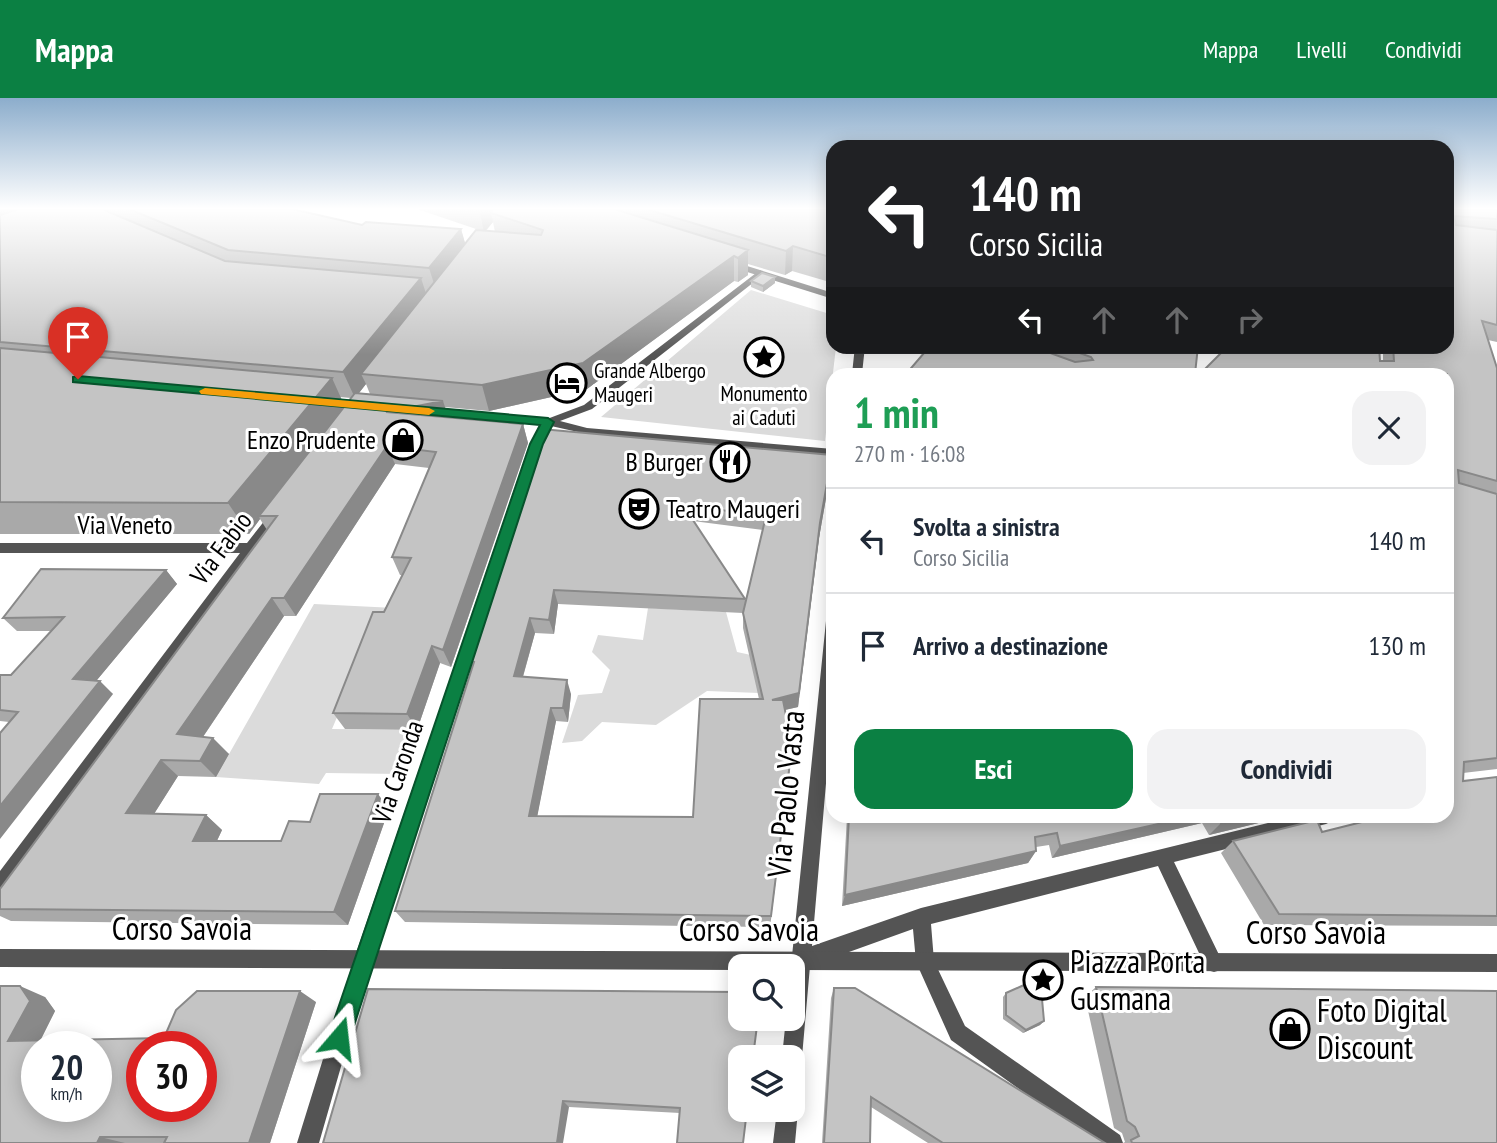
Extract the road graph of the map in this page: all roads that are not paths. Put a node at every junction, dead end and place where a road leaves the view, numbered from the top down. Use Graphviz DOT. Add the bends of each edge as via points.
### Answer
graph roads {
  1 [pos="722,261"];
  2 [pos="760,273"];
  3 [pos="826,294"];
  4 [pos="417,410"];
  5 [pos="548,422"];
  6 [pos="826,452"];
  7 [pos="283,505"];
  8 [pos="514,509"];
  9 [pos="0,548"];
  10 [pos="250,548"];
  11 [pos="475,627"];
  12 [pos="826,697"];
  13 [pos="1297,823"];
  14 [pos="1162,857"];
  15 [pos="0,886"];
  16 [pos="921,917"];
  17 [pos="802,954"];
  18 [pos="0,958"];
  19 [pos="805,958"];
  20 [pos="363,959"];
  21 [pos="728,959"];
  22 [pos="805,959"];
  23 [pos="925,962"];
  24 [pos="1214,963"];
  25 [pos="1497,963"];
  26 [pos="787,1122"];
  27 [pos="307,1143"];
  28 [pos="784,1143"];
  29 [pos="1112,1143"];
  1 -- 2 [label="street"];
  2 -- 3 [label="street"];
  2 -- 5 [label="street" via="588,407"];
  4 -- 5 [label="street"];
  5 -- 6 [label="street" via="587,431"];
  5 -- 8 [label="street"];
  7 -- 10 [label="street, Via Fabio"];
  9 -- 10 [label="street, Via Veneto"];
  10 -- 15 [label="street, Via Fabio"];
  11 -- 20 [label="street, Via Caronda"];
  12 -- 17 [label="street, Via Paolo Vasta"];
  13 -- 14 [label="street"];
  14 -- 16 [label="street"];
  14 -- 24 [label="street"];
  16 -- 19 [label="street"];
  16 -- 23 [label="street"];
  18 -- 20 [label="street, Corso Savoia"];
  20 -- 21 [label="street, Corso Savoia"];
  20 -- 27 [label="street, Via Caronda"];
  22 -- 23 [label="street, Corso Savoia"];
  23 -- 24 [label="street, Corso Savoia"];
  23 -- 29 [label="street" via="958,1033"];
  24 -- 25 [label="street, Corso Savoia"];
  26 -- 28 [label="street"];
}
